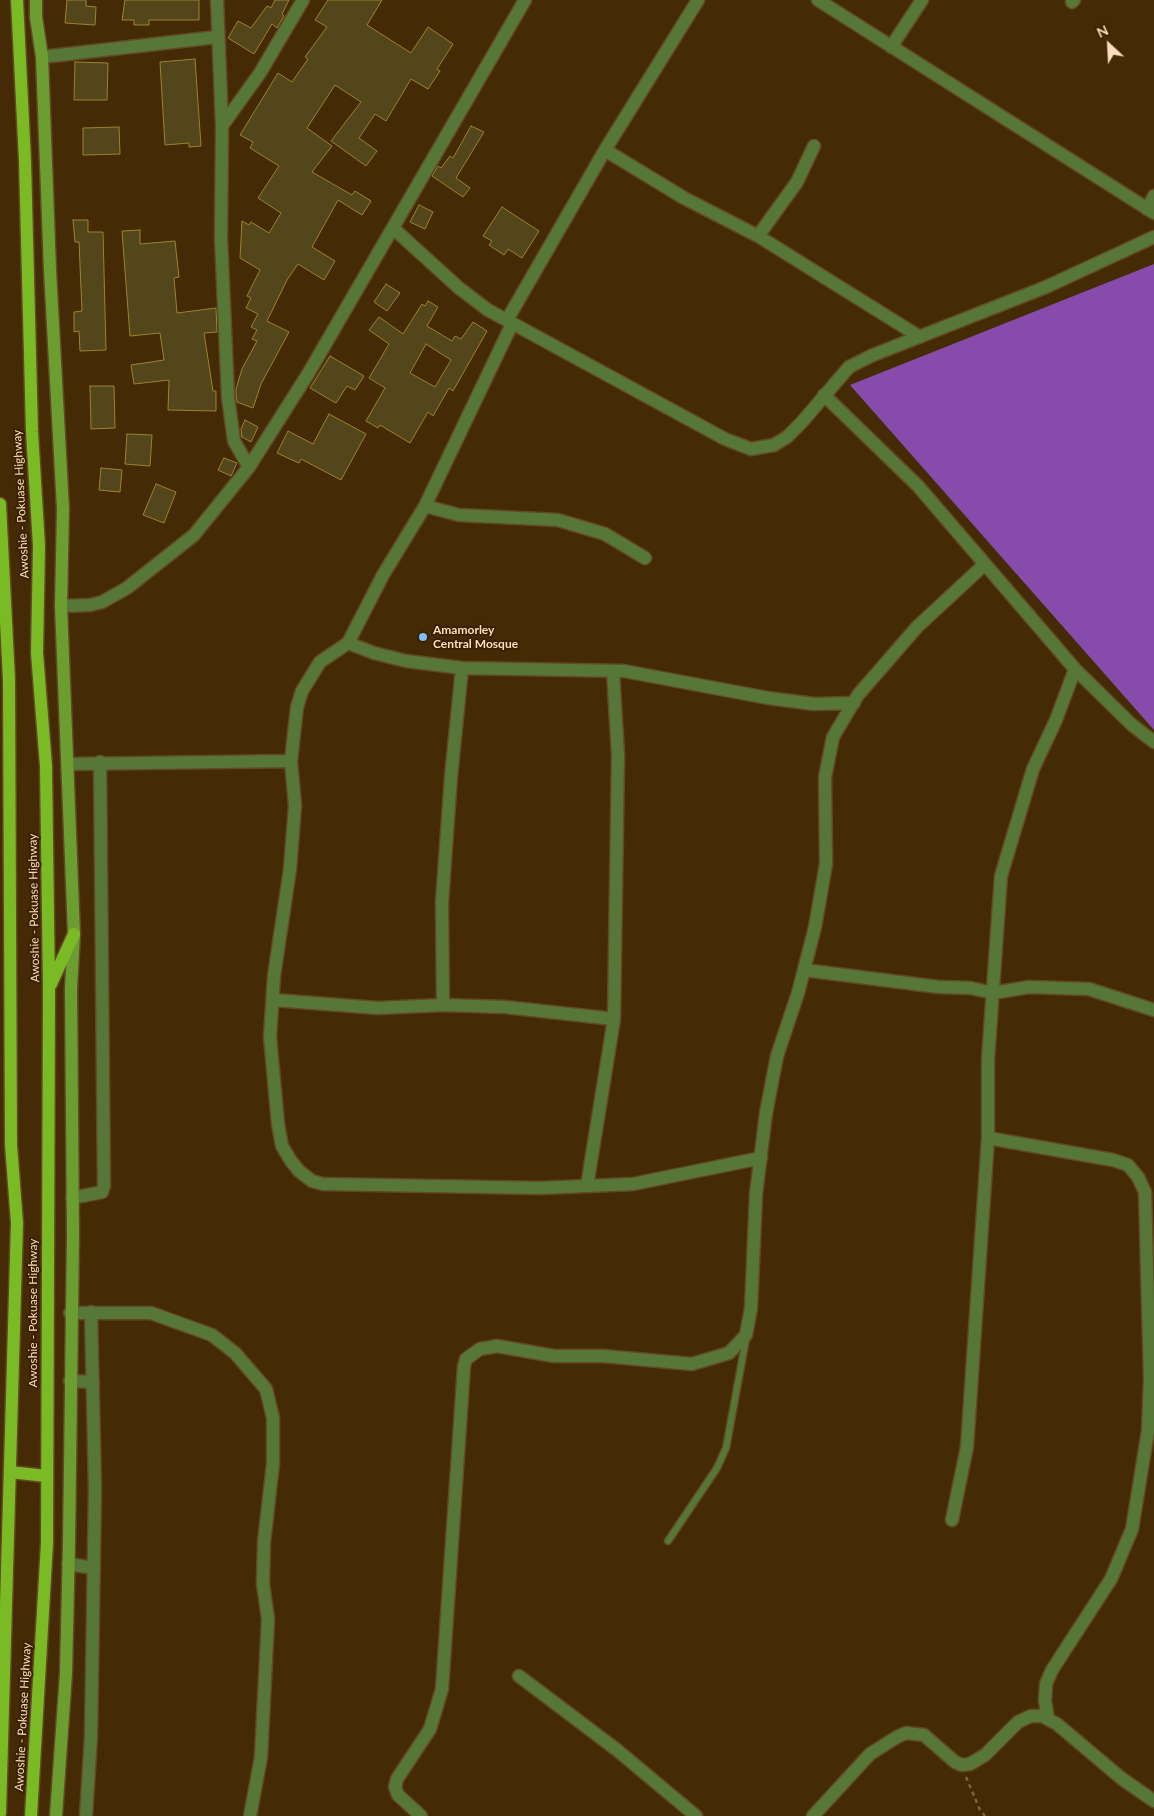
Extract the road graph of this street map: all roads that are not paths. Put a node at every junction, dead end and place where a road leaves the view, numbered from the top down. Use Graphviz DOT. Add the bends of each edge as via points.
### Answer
graph roads {
  1 [pos="17,0"];
  2 [pos="36,0"];
  3 [pos="217,0"];
  4 [pos="303,0"];
  5 [pos="525,0"];
  6 [pos="698,0"];
  7 [pos="818,0"];
  8 [pos="922,0"];
  9 [pos="217,37"];
  10 [pos="891,47"];
  11 [pos="42,57"];
  12 [pos="222,126"];
  13 [pos="814,146"];
  14 [pos="605,150"];
  15 [pos="1154,196"];
  16 [pos="1151,211"];
  17 [pos="394,228"];
  18 [pos="758,236"];
  19 [pos="1154,237"];
  20 [pos="510,322"];
  21 [pos="920,337"];
  22 [pos="824,395"];
  23 [pos="249,467"];
  24 [pos="0,504"];
  25 [pos="425,506"];
  26 [pos="645,558"];
  27 [pos="984,564"];
  28 [pos="61,606"];
  29 [pos="348,643"];
  30 [pos="462,668"];
  31 [pos="1075,669"];
  32 [pos="613,671"];
  33 [pos="854,703"];
  34 [pos="1154,742"];
  35 [pos="291,761"];
  36 [pos="100,762"];
  37 [pos="68,764"];
  38 [pos="74,934"];
  39 [pos="804,970"];
  40 [pos="49,991"];
  41 [pos="993,993"];
  42 [pos="274,1000"];
  43 [pos="443,1005"];
  44 [pos="1154,1010"];
  45 [pos="614,1020"];
  46 [pos="988,1138"];
  47 [pos="761,1158"];
  48 [pos="587,1186"];
  49 [pos="72,1198"];
  50 [pos="91,1312"];
  51 [pos="70,1313"];
  52 [pos="746,1335"];
  53 [pos="70,1382"];
  54 [pos="93,1382"];
  55 [pos="10,1472"];
  56 [pos="46,1476"];
  57 [pos="952,1520"];
  58 [pos="668,1542"];
  59 [pos="68,1564"];
  60 [pos="94,1568"];
  61 [pos="519,1676"];
  62 [pos="1048,1718"];
  63 [pos="1154,1801"];
  64 [pos="0,1813"];
  65 [pos="31,1816"];
  66 [pos="56,1816"];
  67 [pos="86,1816"];
  68 [pos="250,1816"];
  69 [pos="421,1816"];
  70 [pos="696,1816"];
  71 [pos="813,1816"];
  1 -- 40 [label="main road, Awoshie - Pokuase Highway" via="39,546 37,653 46,766"];
  2 -- 11 [label="street"];
  3 -- 9 [label="street"];
  4 -- 12 [label="street" via="260,73"];
  5 -- 17 [label="street"];
  6 -- 14 [label="street"];
  7 -- 10 [label="street"];
  8 -- 10 [label="street"];
  9 -- 11 [label="street"];
  9 -- 12 [label="street"];
  10 -- 16 [label="street"];
  11 -- 28 [label="street" via="63,510"];
  12 -- 23 [label="street" via="221,238 228,397 234,441"];
  13 -- 18 [label="street" via="796,182"];
  14 -- 18 [label="street" via="684,198"];
  14 -- 20 [label="street"];
  15 -- 16 [label="street"];
  17 -- 20 [label="street" via="459,288"];
  17 -- 23 [label="street"];
  18 -- 21 [label="street"];
  19 -- 21 [label="street" via="1046,287"];
  20 -- 22 [label="street" via="725,439 750,449 774,445 786,437"];
  20 -- 25 [label="street"];
  21 -- 22 [label="street" via="850,367"];
  22 -- 27 [label="street" via="918,486"];
  23 -- 28 [label="street" via="194,534 128,588 102,602"];
  24 -- 55 [label="main road, Awoshie - Pokuase Highway" via="9,680 12,1145 17,1224"];
  25 -- 26 [label="street" via="459,515 558,520 605,534"];
  25 -- 29 [label="street" via="383,575"];
  27 -- 31 [label="street"];
  27 -- 33 [label="street" via="917,628"];
  28 -- 37 [label="street"];
  29 -- 30 [label="street" via="406,661"];
  29 -- 35 [label="street" via="320,662 302,691"];
  30 -- 32 [label="street"];
  30 -- 43 [label="street" via="450,776 442,902"];
  31 -- 34 [label="street" via="1130,724"];
  31 -- 41 [label="street" via="1033,769 1001,876"];
  32 -- 33 [label="street" via="768,698 814,704"];
  32 -- 45 [label="street" via="618,754"];
  33 -- 39 [label="street" via="833,737 825,777 826,864"];
  35 -- 36 [label="street"];
  35 -- 42 [label="street" via="295,806 290,869 274,976"];
  36 -- 37 [label="street"];
  36 -- 49 [label="street" via="104,1186 102,1192"];
  37 -- 38 [label="street"];
  38 -- 40 [label="main road"];
  38 -- 49 [label="street" via="71,989"];
  39 -- 41 [label="street"];
  39 -- 47 [label="street" via="777,1056"];
  40 -- 56 [label="main road, Awoshie - Pokuase Highway"];
  41 -- 44 [label="street" via="1029,987 1089,989"];
  41 -- 46 [label="street" via="988,1059"];
  42 -- 43 [label="street" via="378,1008"];
  42 -- 48 [label="street" via="270,1037 282,1146 290,1161 312,1181 417,1186"];
  43 -- 45 [label="street" via="505,1007"];
  45 -- 48 [label="street"];
  46 -- 57 [label="street" via="967,1446"];
  46 -- 62 [label="street" via="1128,1165 1145,1192 1150,1378 1148,1431 1132,1529 1111,1579 1052,1670 1044,1700"];
  47 -- 48 [label="street" via="633,1184"];
  47 -- 52 [label="street" via="756,1194 752,1308"];
  49 -- 51 [label="street"];
  50 -- 51 [label="street"];
  50 -- 54 [label="street"];
  50 -- 68 [label="street" via="151,1313 212,1335 256,1374 266,1389 273,1427 273,1464 264,1542 268,1619 261,1758"];
  51 -- 53 [label="street"];
  52 -- 58 [label="lane" via="726,1448 717,1468"];
  52 -- 69 [label="street" via="729,1352 692,1364 603,1356 554,1356 497,1346 480,1349 466,1359 442,1689 430,1729 395,1787 398,1795"];
  53 -- 54 [label="street"];
  53 -- 59 [label="street"];
  54 -- 60 [label="street"];
  55 -- 56 [label="main road"];
  55 -- 64 [label="main road, Awoshie - Pokuase Highway"];
  56 -- 65 [label="main road, Awoshie - Pokuase Highway" via="47,1543"];
  59 -- 60 [label="street"];
  59 -- 66 [label="street" via="66,1673"];
  60 -- 67 [label="street"];
  61 -- 70 [label="street"];
  62 -- 63 [label="street"];
  62 -- 71 [label="street" via="1030,1716 1018,1722 977,1762 962,1765 924,1735 906,1733 870,1754"];
}
